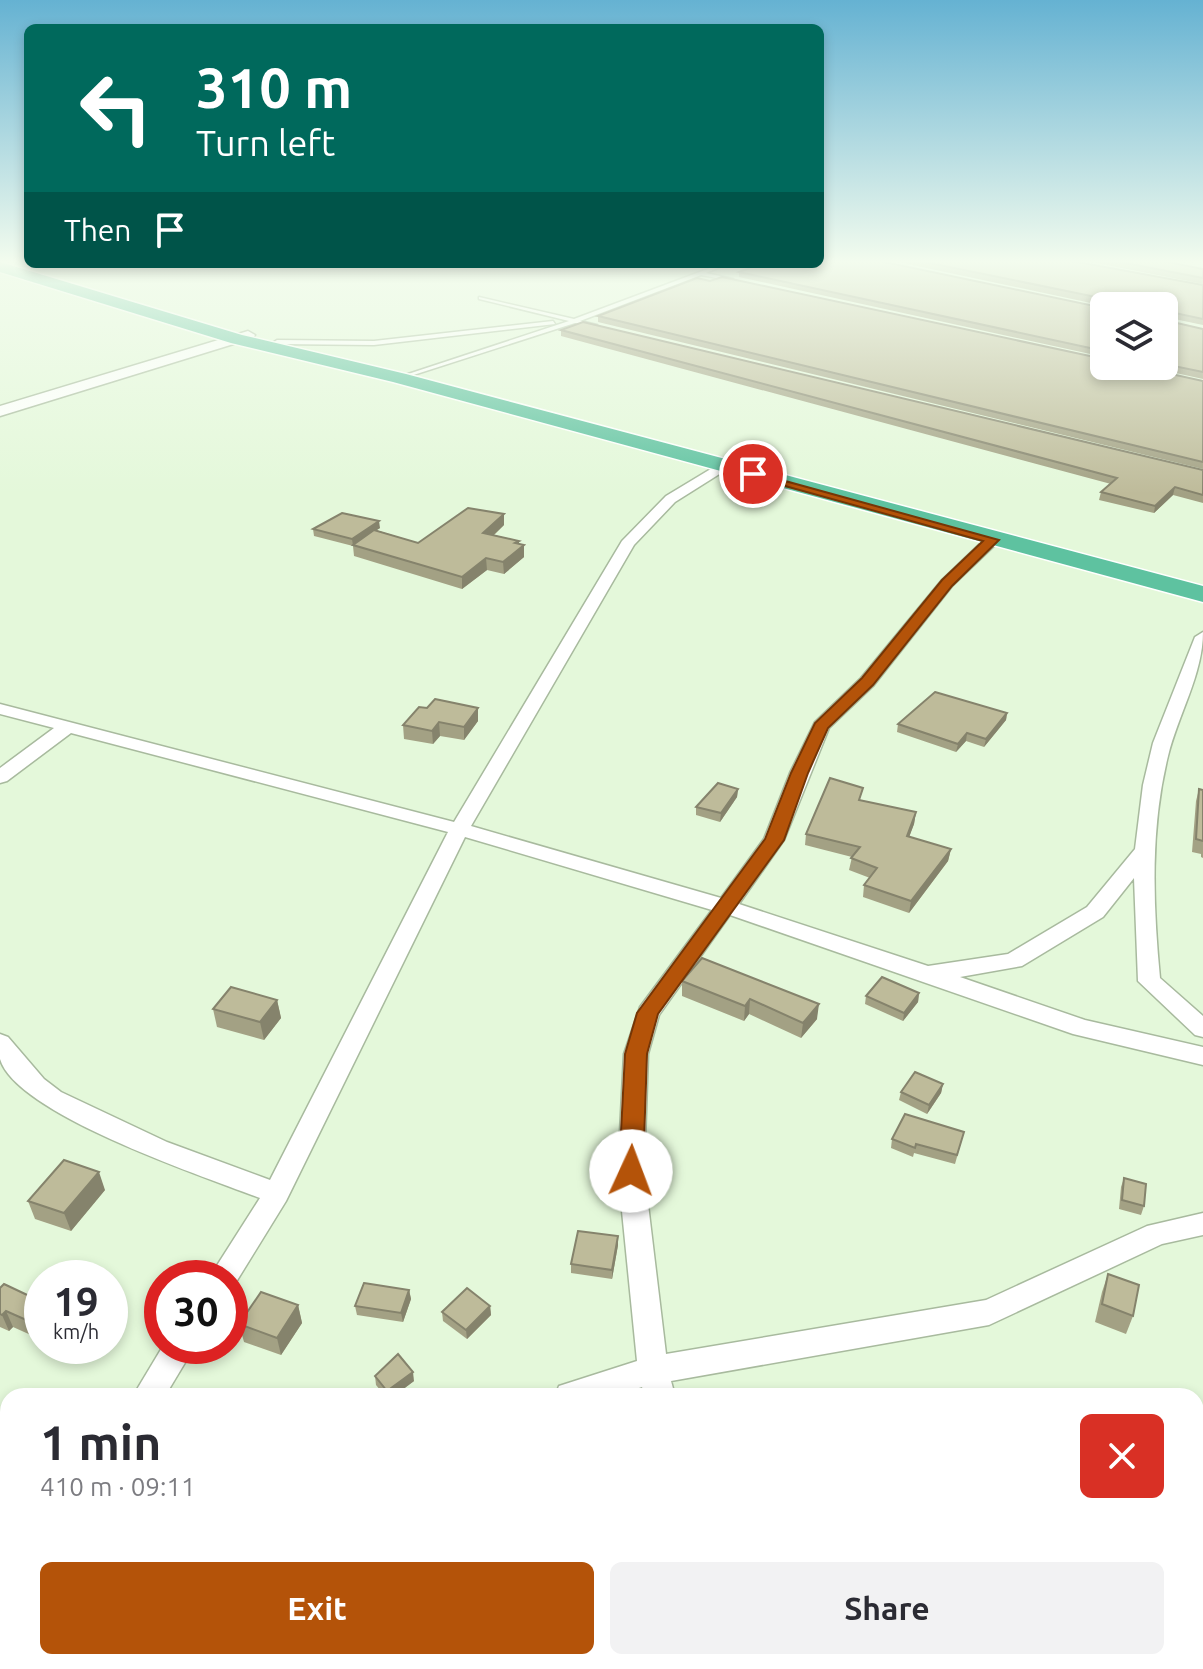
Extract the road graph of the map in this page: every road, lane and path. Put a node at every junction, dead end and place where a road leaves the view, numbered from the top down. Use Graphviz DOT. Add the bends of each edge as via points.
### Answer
graph roads {
  1 [pos="239,338"];
  2 [pos="245,338"];
  3 [pos="248,338"];
  4 [pos="428,338"];
  5 [pos="523,338"];
  6 [pos="277,342"];
  7 [pos="399,378"];
  8 [pos="0,411"];
  9 [pos="724,465"];
  10 [pos="992,540"];
  11 [pos="1203,594"];
  12 [pos="1203,637"];
  13 [pos="0,709"];
  14 [pos="67,727"];
  15 [pos="0,777"];
  16 [pos="459,829"];
  17 [pos="1145,850"];
  18 [pos="724,906"];
  19 [pos="927,974"];
  20 [pos="1203,1029"];
  21 [pos="0,1043"];
  22 [pos="1203,1056"];
  23 [pos="277,1193"];
  24 [pos="1203,1224"];
  25 [pos="234,1260"];
  26 [pos="168,1364"];
  27 [pos="657,1383"];
  28 [pos="153,1388"];
  29 [pos="624,1388"];
  1 -- 8 [label="street"];
  2 -- 7 [label="highway"];
  3 -- 6 [label="highway"];
  4 -- 6 [label="lane"];
  5 -- 7 [label="lane"];
  6 -- 7 [label="highway"];
  7 -- 9 [label="highway"];
  9 -- 10 [label="highway"];
  9 -- 16 [label="street" via="671,497 642,524"];
  10 -- 11 [label="highway"];
  10 -- 18 [label="street" via="947,583 867,682 821,726 774,840"];
  12 -- 17 [label="street" via="1157,759"];
  13 -- 14 [label="street"];
  14 -- 15 [label="street"];
  14 -- 16 [label="street"];
  16 -- 18 [label="street"];
  16 -- 23 [label="street"];
  17 -- 19 [label="street" via="1095,912 1014,961"];
  17 -- 20 [label="street" via="1149,981"];
  18 -- 19 [label="street"];
  18 -- 27 [label="street" via="648,1013 636,1054 631,1171"];
  19 -- 22 [label="street" via="1081,1028"];
  21 -- 23 [label="street" via="52,1099 158,1149"];
  23 -- 25 [label="street"];
  24 -- 27 [label="street" via="1157,1234 989,1312"];
  26 -- 28 [label="street"];
  27 -- 29 [label="street"];
}
